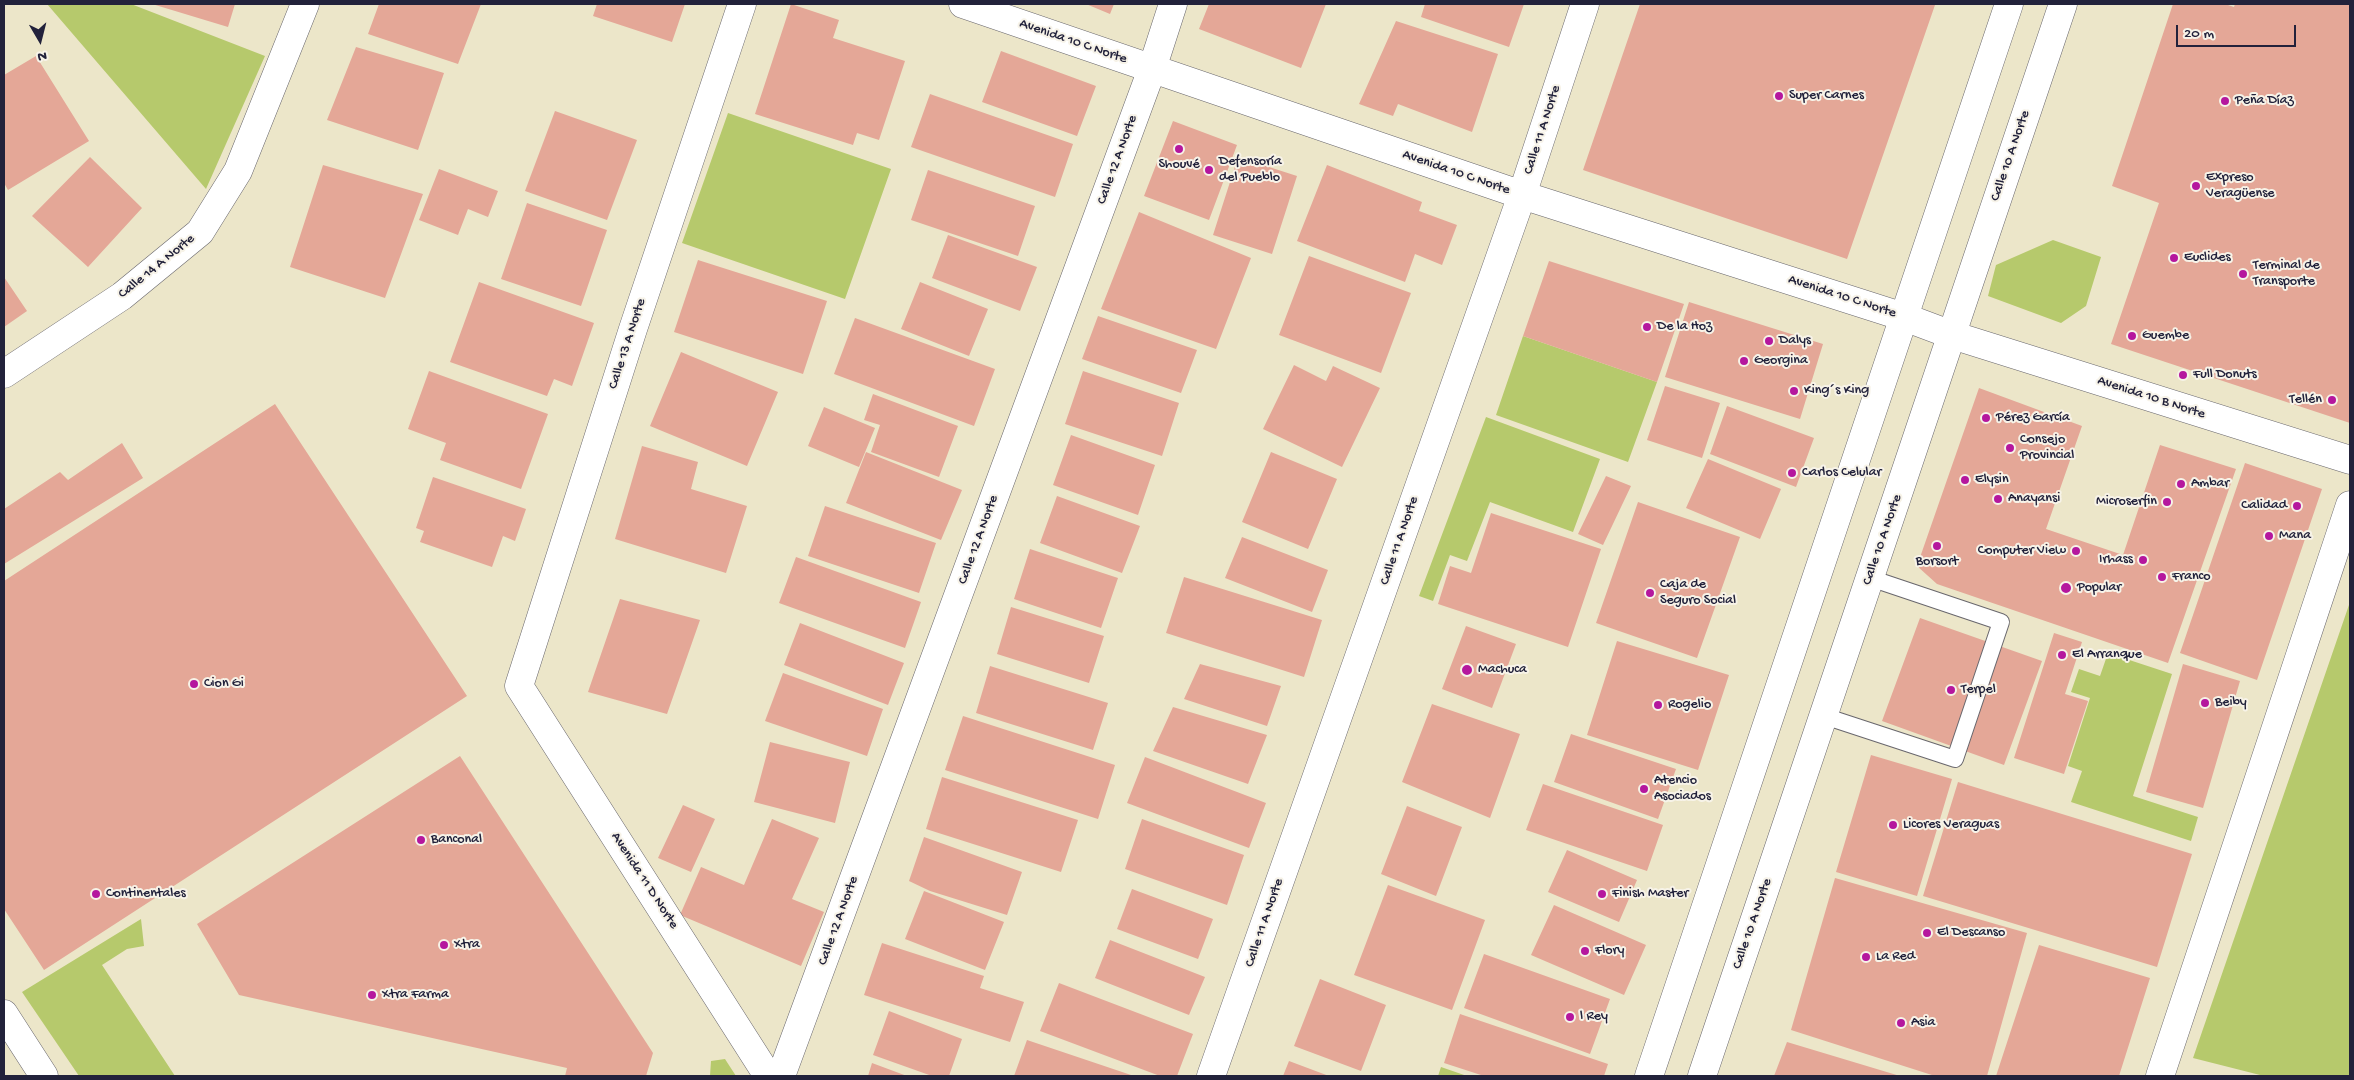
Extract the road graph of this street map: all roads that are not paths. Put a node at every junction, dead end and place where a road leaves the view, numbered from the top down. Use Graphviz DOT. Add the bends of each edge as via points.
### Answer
graph roads {
  1 [pos="305,4"];
  2 [pos="742,4"];
  3 [pos="963,4"];
  4 [pos="1173,4"];
  5 [pos="1585,4"];
  6 [pos="2009,4"];
  7 [pos="2063,4"];
  8 [pos="1152,69"];
  9 [pos="1522,195"];
  10 [pos="1904,317"];
  11 [pos="1952,334"];
  12 [pos="4,374"];
  13 [pos="2350,460"];
  14 [pos="2350,505"];
  15 [pos="1870,578"];
  16 [pos="519,686"];
  17 [pos="1824,716"];
  18 [pos="4,1014"];
  19 [pos="4,1041"];
  20 [pos="41,1071"];
  21 [pos="768,1076"];
  22 [pos="781,1076"];
  23 [pos="1211,1076"];
  24 [pos="1649,1076"];
  25 [pos="1702,1076"];
  26 [pos="2160,1076"];
  1 -- 12 [label="main road, Calle 14 A Norte" via="238,171 200,232 122,296"];
  2 -- 16 [label="main road, Calle 13 A Norte" via="633,329"];
  3 -- 8 [label="main road, Avenida 10 C Norte"];
  4 -- 8 [label="main road, Calle 12 A Norte"];
  5 -- 9 [label="main road, Calle 11 A Norte"];
  6 -- 10 [label="main road"];
  7 -- 11 [label="main road, Calle 10 A Norte"];
  8 -- 9 [label="main road, Avenida 10 C Norte"];
  8 -- 22 [label="main road, Calle 12 A Norte"];
  9 -- 10 [label="main road, Avenida 10 C Norte"];
  9 -- 23 [label="main road, Calle 11 A Norte"];
  10 -- 11 [label="main road, Avenida 10 C Norte"];
  10 -- 24 [label="main road"];
  11 -- 13 [label="main road, Avenida 10 B Norte"];
  11 -- 15 [label="main road, Calle 10 A Norte"];
  14 -- 26 [label="main road"];
  15 -- 17 [label="main road, Calle 10 A Norte"];
  15 -- 17 [label="lane" via="2001,622 1955,759"];
  16 -- 21 [label="main road, Avenida 11 D Norte"];
  17 -- 25 [label="main road, Calle 10 A Norte"];
  18 -- 20 [label="main road"];
  19 -- 20 [label="main road"];
}
